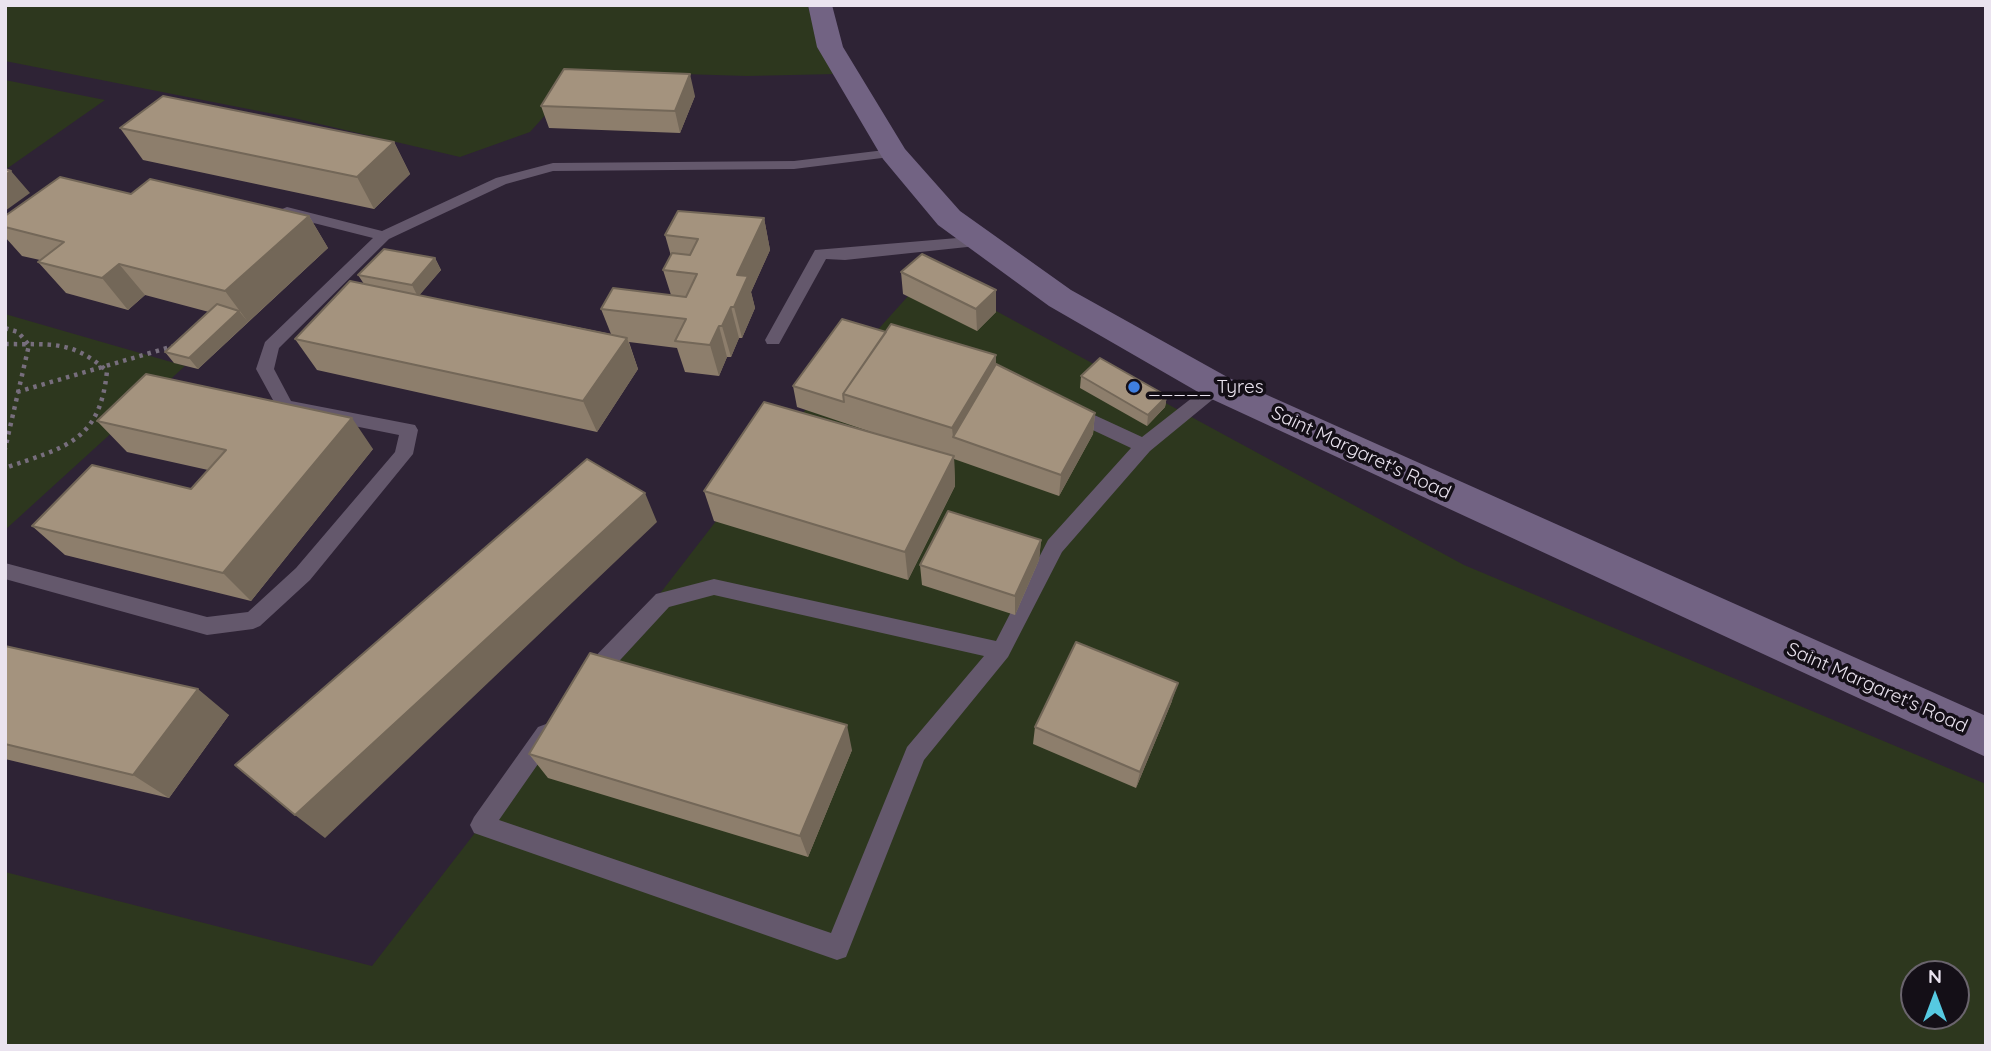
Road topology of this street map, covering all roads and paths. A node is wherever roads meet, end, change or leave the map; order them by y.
1 (820, 5) edge
2 (893, 153) junction
3 (267, 208) edge
4 (384, 236) junction
5 (981, 241) junction
6 (5, 328) edge
7 (773, 340) dead end
8 (5, 344) edge
9 (29, 345) junction
10 (174, 346) edge
11 (102, 367) junction
12 (1217, 387) junction
13 (18, 393) junction
14 (1060, 407) edge
15 (6, 446) edge
16 (1144, 446) junction
17 (5, 468) edge
18 (5, 571) edge
19 (1001, 651) junction
20 (574, 694) edge
21 (559, 716) edge
22 (1986, 737) edge

1 - 2 main road, Saint Margaret's Road
2 - 4 lane
2 - 5 main road, Saint Margaret's Road
3 - 4 lane
4 - 18 lane
5 - 7 lane
5 - 12 main road, Saint Margaret's Road
6 - 9 path
8 - 9 path
9 - 11 path
9 - 13 path
10 - 11 path
11 - 13 path
11 - 17 path
12 - 16 lane
12 - 22 main road, Saint Margaret's Road
13 - 15 path
14 - 16 lane
16 - 19 lane
19 - 20 lane
19 - 21 lane

